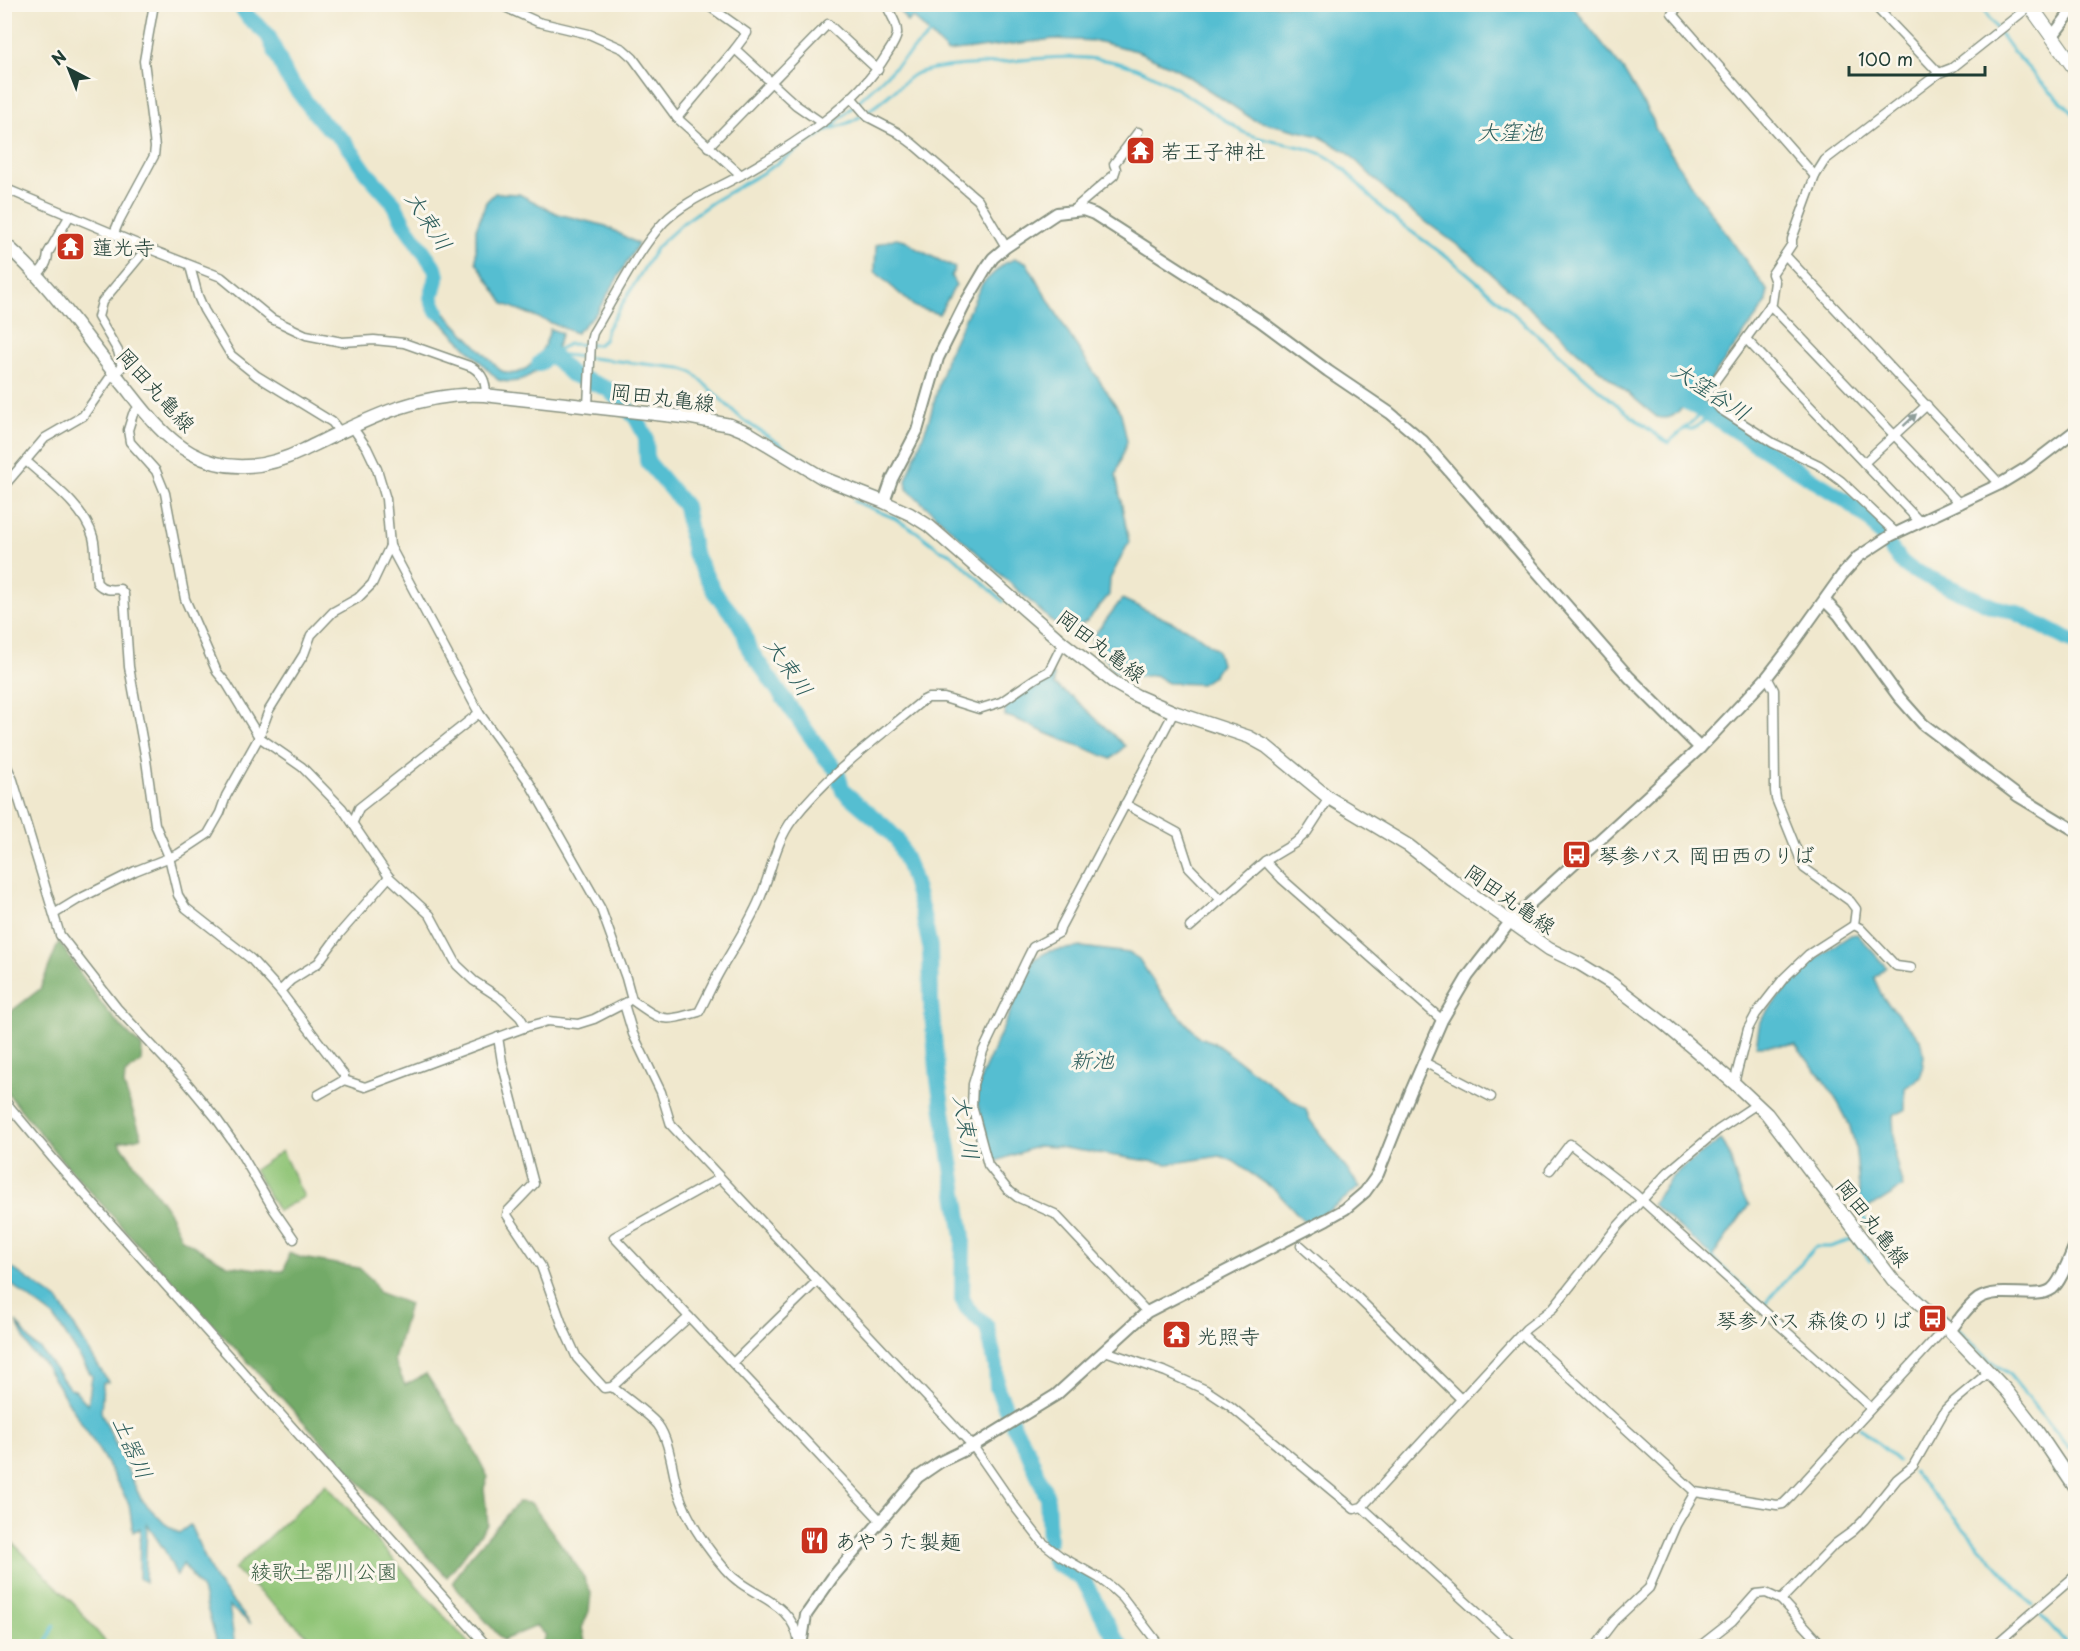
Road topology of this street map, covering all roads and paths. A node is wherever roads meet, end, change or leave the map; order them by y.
1 (154, 4) edge
2 (498, 4) edge
3 (706, 4) edge
4 (1681, 4) edge
5 (1873, 4) edge
6 (886, 5) edge
7 (2030, 5) edge
8 (2076, 5) edge
9 (2052, 37) junction
10 (735, 49) junction
11 (2076, 69) edge
12 (878, 70) junction
13 (1939, 74) junction
14 (771, 82) junction
15 (852, 99) junction
16 (677, 118) junction
17 (822, 123) junction
18 (1138, 132) dead end
19 (708, 147) junction
20 (741, 176) junction
21 (1815, 176) junction
22 (4, 188) edge
23 (1073, 210) junction
24 (70, 215) junction
25 (114, 233) junction
26 (4, 243) edge
27 (147, 248) junction
28 (1006, 248) junction
29 (1785, 255) junction
30 (190, 266) junction
31 (36, 276) junction
32 (1770, 305) junction
33 (1747, 340) junction
34 (115, 374) junction
35 (486, 396) junction
36 (1927, 405) junction
37 (140, 406) junction
38 (588, 406) junction
39 (353, 428) junction
40 (2076, 430) edge
41 (340, 432) junction
42 (1894, 435) junction
43 (26, 461) junction
44 (1864, 463) junction
45 (2000, 484) junction
46 (4, 486) edge
47 (884, 502) junction
48 (1960, 504) junction
49 (1920, 522) junction
50 (1889, 537) junction
51 (390, 546) junction
52 (1825, 601) junction
53 (1063, 644) junction
54 (1767, 677) junction
55 (1174, 712) junction
56 (479, 713) junction
57 (259, 737) junction
58 (1700, 748) junction
59 (4, 760) edge
60 (1329, 798) junction
61 (1125, 804) junction
62 (353, 822) junction
63 (2076, 831) edge
64 (169, 857) junction
65 (1265, 861) junction
66 (389, 877) junction
67 (1221, 900) junction
68 (54, 914) junction
69 (1510, 922) junction
70 (1854, 925) junction
71 (1190, 927) dead end
72 (1911, 968) dead end
73 (280, 991) junction
74 (628, 1002) junction
75 (1442, 1020) junction
76 (526, 1028) junction
77 (498, 1037) junction
78 (1424, 1062) junction
79 (344, 1080) junction
80 (1734, 1083) junction
81 (318, 1095) dead end
82 (1491, 1097) dead end
83 (4, 1100) edge
84 (1757, 1104) junction
85 (1550, 1170) dead end
86 (720, 1178) junction
87 (1642, 1201) junction
88 (294, 1239) dead end
89 (2076, 1243) edge
90 (1302, 1246) dead end
91 (818, 1281) junction
92 (1147, 1312) junction
93 (689, 1317) junction
94 (1951, 1327) junction
95 (1522, 1334) junction
96 (1105, 1351) junction
97 (732, 1363) junction
98 (1989, 1372) junction
99 (612, 1387) junction
100 (1461, 1399) junction
101 (1871, 1408) junction
102 (973, 1446) junction
103 (2076, 1489) edge
104 (1695, 1492) junction
105 (1362, 1507) junction
106 (880, 1520) junction
107 (2076, 1575) edge
108 (1781, 1600) junction
109 (1995, 1646) edge
110 (487, 1647) edge
111 (800, 1647) edge
112 (1160, 1647) edge
113 (1514, 1647) edge
114 (1595, 1647) edge
115 (1700, 1647) edge
116 (1823, 1647) edge

1 - 25 street
2 - 16 street
3 - 10 street
4 - 21 street
5 - 13 street
6 - 12 street
7 - 9 highway
7 - 13 street
8 - 9 street
9 - 11 highway
10 - 14 street
10 - 16 street
12 - 14 street
12 - 15 street
13 - 21 street
14 - 17 street
14 - 19 street
15 - 17 street
15 - 28 street
16 - 19 street
17 - 20 street
18 - 23 street
19 - 20 street
20 - 38 street
21 - 29 street
22 - 24 street
23 - 28 street
23 - 58 street
24 - 25 street
24 - 31 street
25 - 27 street
26 - 31 main road, 岡田丸亀線
27 - 30 street
27 - 34 street
28 - 47 street
29 - 32 street
29 - 36 street
30 - 35 street
30 - 41 street
31 - 34 main road, 岡田丸亀線
32 - 33 street
32 - 42 street
33 - 44 street
33 - 50 street
34 - 37 main road, 岡田丸亀線
34 - 43 street
35 - 38 main road, 岡田丸亀線
35 - 39 main road, 岡田丸亀線
42 -> 36 street
36 - 45 street
37 - 41 main road, 岡田丸亀線
37 - 57 street
38 - 47 main road, 岡田丸亀線
39 - 41 main road, 岡田丸亀線
39 - 51 street
40 - 45 street
42 - 44 street
42 - 48 street
43 - 46 street
43 - 64 street
44 - 49 street
45 - 48 street
47 - 53 main road, 岡田丸亀線
48 - 49 street
49 - 50 street
50 - 52 street
51 - 56 street
51 - 57 street
52 - 54 street
52 - 63 street
53 - 55 main road, 岡田丸亀線
53 - 74 street
54 - 58 street
54 - 70 street
55 - 60 main road, 岡田丸亀線
55 - 61 street
56 - 62 street
56 - 74 street
57 - 62 street
57 - 64 street
58 - 69 street
59 - 68 street
60 - 65 street
60 - 69 main road, 岡田丸亀線
61 - 67 street
61 - 92 street
62 - 66 street
64 - 68 street
64 - 73 street
65 - 67 street
65 - 75 street
66 - 73 street
66 - 76 street
67 - 71 street
68 - 88 street
69 - 75 street
69 - 80 main road, 岡田丸亀線
70 - 72 street
70 - 80 street
73 - 79 street
74 - 76 street
74 - 86 street
75 - 78 street
76 - 77 street
77 - 79 street
77 - 99 street
78 - 82 street
78 - 92 street
79 - 81 street
80 - 84 main road, 岡田丸亀線
83 - 110 street
84 - 87 street
84 - 94 main road, 岡田丸亀線
85 - 87 street
86 - 91 street
86 - 93 street
87 - 95 street
87 - 101 street
89 - 94 street
90 - 100 street
91 - 97 street
91 - 102 street
92 - 96 street
93 - 97 street
93 - 99 street
94 - 98 main road, 岡田丸亀線
94 - 101 street
95 - 100 street
95 - 104 street
96 - 102 street
96 - 105 street
97 - 106 street
98 - 103 main road, 岡田丸亀線
98 - 108 street
99 - 111 street
100 - 105 street
101 - 104 street
102 - 106 street
102 - 112 street
104 - 114 street
105 - 113 street
106 - 111 street
107 - 109 street
108 - 115 street
108 - 116 street

